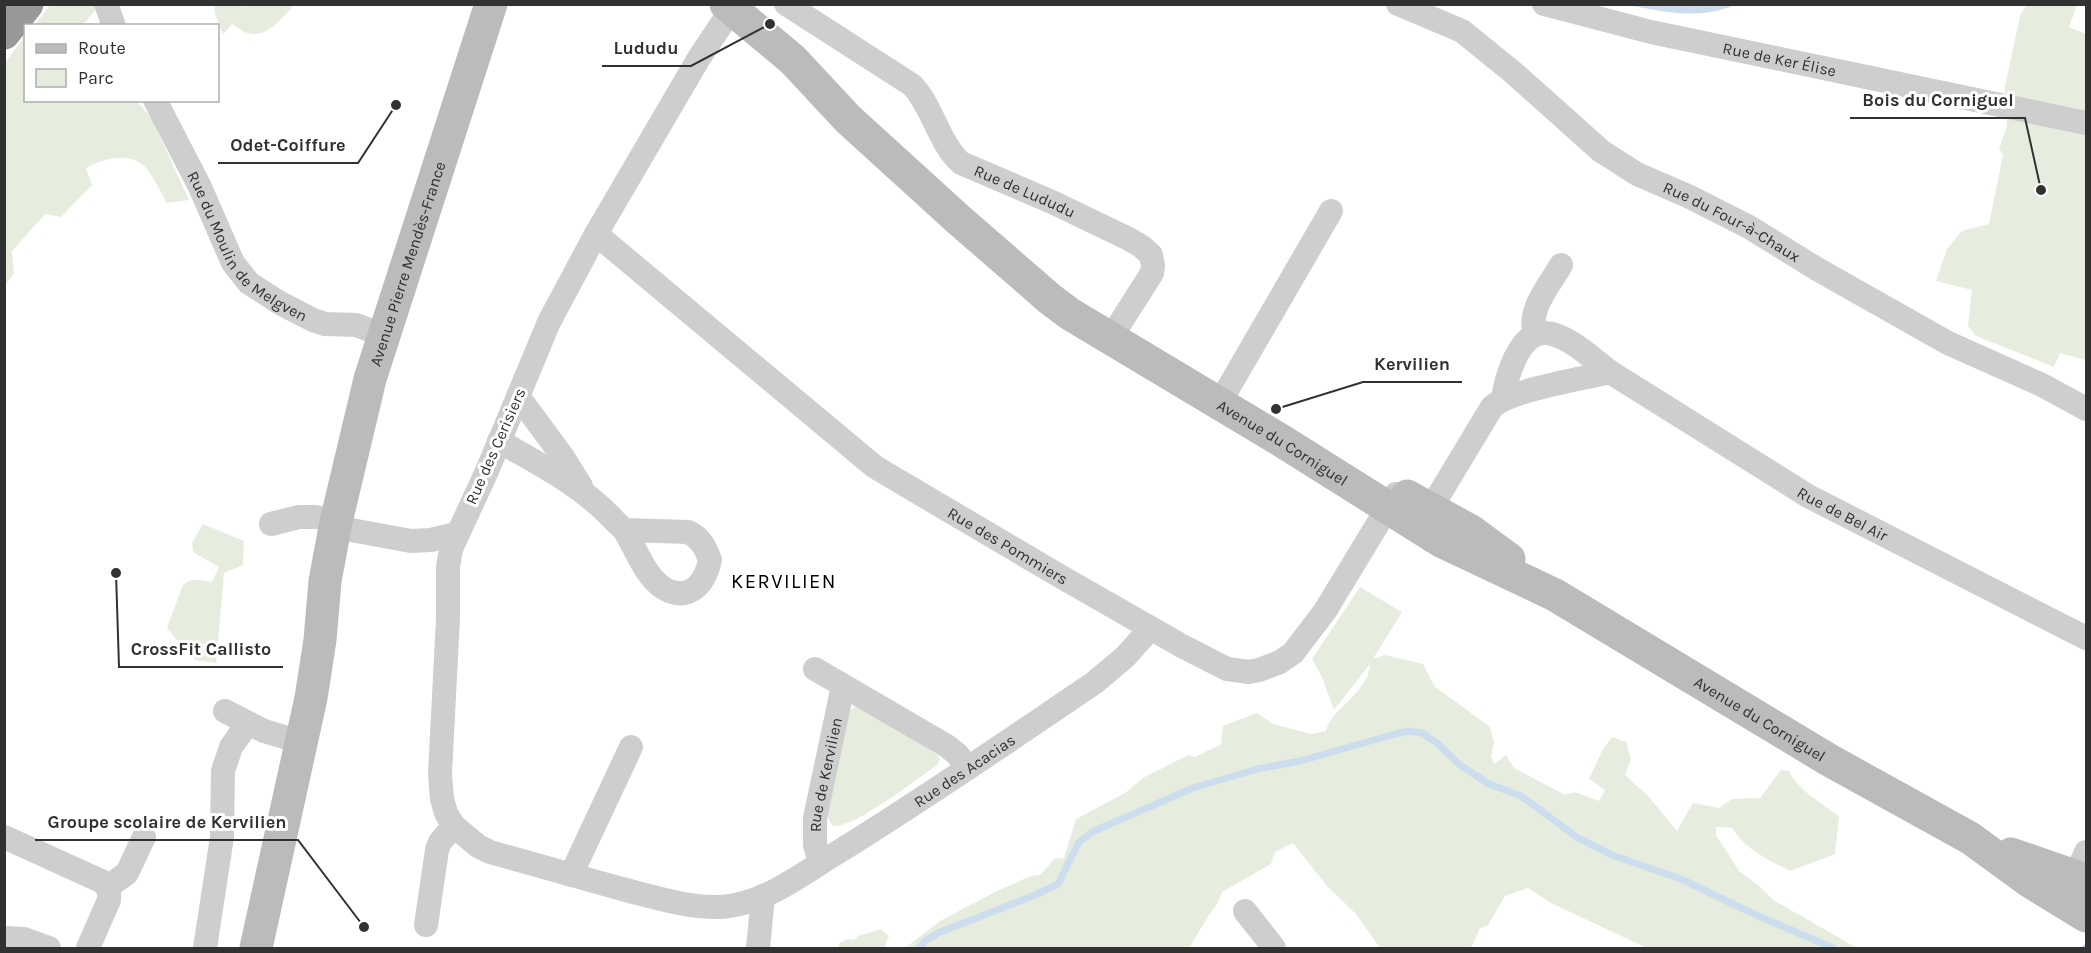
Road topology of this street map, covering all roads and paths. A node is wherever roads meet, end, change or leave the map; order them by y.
1 (13, 4) edge
2 (27, 4) edge
3 (106, 4) edge
4 (786, 4) edge
5 (1398, 4) edge
6 (1544, 4) edge
7 (490, 6) edge
8 (724, 9) edge
9 (4, 17) edge
10 (113, 24) edge
11 (4, 33) edge
12 (156, 102) edge
13 (2086, 123) edge
14 (1331, 211) dead end
15 (596, 234) junction
16 (1561, 265) dead end
17 (1114, 333) junction
18 (383, 335) junction
19 (1536, 335) junction
20 (1610, 372) junction
21 (518, 396) junction
22 (1222, 397) junction
23 (1503, 399) junction
24 (2086, 409) edge
25 (499, 441) junction
26 (585, 493) junction
27 (1393, 499) junction
28 (1425, 518) junction
29 (336, 522) junction
30 (271, 524) dead end
31 (624, 530) dead end
32 (456, 534) junction
33 (411, 541) junction
34 (448, 567) junction
35 (1150, 628) junction
36 (2086, 638) edge
37 (815, 669) dead end
38 (843, 686) junction
39 (225, 711) dead end
40 (248, 723) junction
41 (293, 740) junction
42 (631, 747) dead end
43 (968, 768) junction
44 (454, 826) junction
45 (4, 837) edge
46 (144, 837) dead end
47 (820, 863) junction
48 (571, 875) junction
49 (2080, 885) edge
50 (108, 887) junction
51 (763, 896) junction
52 (1245, 911) dead end
53 (426, 925) dead end
54 (4, 938) edge
55 (49, 948) edge
56 (88, 948) edge
57 (205, 948) edge
58 (240, 948) edge
59 (256, 948) edge
60 (758, 948) edge
61 (1274, 948) edge

1 - 9 highway
2 - 11 highway
3 - 10 street
4 - 17 street, Rue de Lududu
5 - 24 street, Rue du Four-à-Chaux
6 - 13 street, Rue de Ker Élise
7 - 18 street, Avenue Pierre Mendès-France
8 - 15 street, Rue des Cerisiers
8 - 17 street, Avenue du Corniguel
12 - 18 street, Rue du Moulin de Melgven
14 - 22 street
15 - 21 street, Rue des Cerisiers
15 - 35 street, Rue des Pommiers
16 - 19 street
17 - 22 street, Avenue du Corniguel
18 - 29 street, Avenue Pierre Mendès-France
19 - 20 street, Rue de Bel Air
19 - 23 street
20 - 23 street
20 - 36 street, Rue de Bel Air
21 - 25 street, Rue des Cerisiers
21 - 26 street
22 - 27 street, Avenue du Corniguel
23 - 28 street
25 - 26 street
25 - 32 street, Rue des Cerisiers
26 - 31 street
27 - 28 street, Avenue du Corniguel
27 - 35 street, Rue des Pommiers
28 - 49 street, Avenue du Corniguel
29 - 30 street
29 - 33 street
29 - 41 street, Avenue Pierre Mendès-France
32 - 33 street
32 - 34 street, Rue des Cerisiers
33 - 34 street
34 - 44 street, Rue des Cerisiers
35 - 43 street, Rue des Acacias
37 - 38 street
38 - 43 street
38 - 47 street, Rue de Kervilien
39 - 40 street
40 - 41 street
40 - 57 street
41 - 58 street, Avenue Pierre Mendès-France
41 - 59 street, Avenue Pierre Mendès-France
42 - 48 street
43 - 47 street, Rue des Acacias
44 - 48 street, Rue des Acacias
44 - 53 street
45 - 50 street
46 - 50 street
47 - 51 street, Rue des Acacias
48 - 51 street, Rue des Acacias
50 - 56 street
51 - 60 street
52 - 61 street
54 - 55 street

